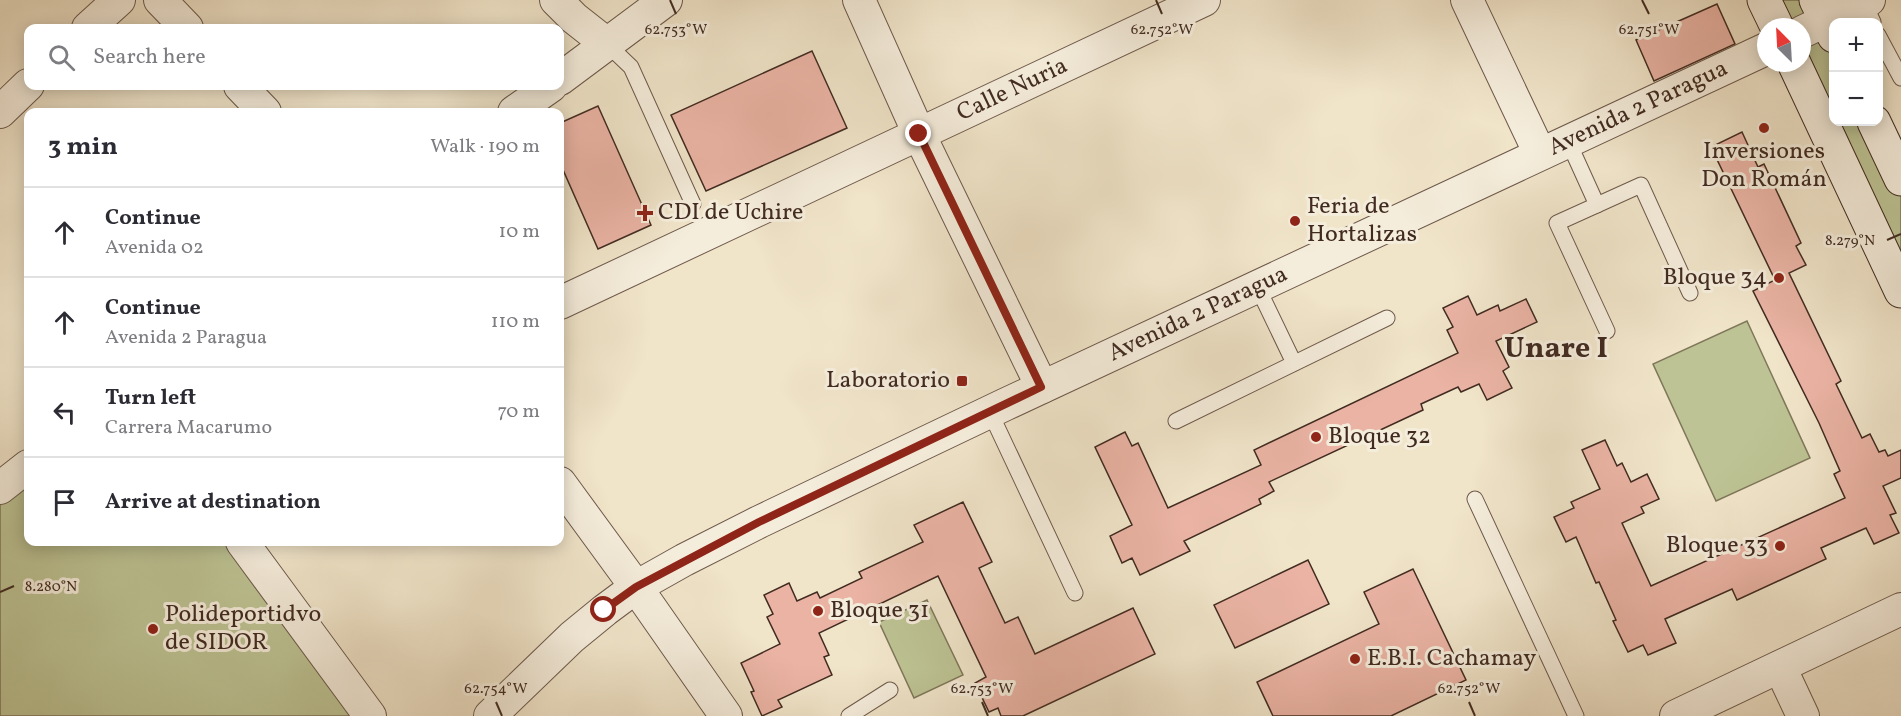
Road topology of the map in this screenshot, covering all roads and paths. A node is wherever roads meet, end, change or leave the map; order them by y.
1 (119, 0) edge
2 (160, 0) edge
3 (556, 0) edge
4 (666, 0) edge
5 (859, 0) edge
6 (1204, 0) edge
7 (1467, 0) edge
8 (1764, 0) edge
9 (1869, 8) edge
10 (1773, 18) edge
11 (1820, 22) edge
12 (92, 24) edge
13 (183, 24) edge
14 (1883, 42) edge
15 (608, 44) junction
16 (1757, 53) edge
17 (1897, 61) edge
18 (1798, 72) edge
19 (564, 76) edge
20 (1901, 78) edge
21 (24, 89) edge
22 (244, 90) edge
23 (544, 90) edge
24 (261, 108) edge
25 (520, 108) edge
26 (0, 112) edge
27 (1876, 126) edge
28 (919, 134) junction
29 (1568, 141) junction
30 (1540, 154) junction
31 (1901, 179) edge
32 (693, 204) dead end
33 (1597, 205) junction
34 (1257, 286) junction
35 (1901, 291) edge
36 (1690, 293) dead end
37 (564, 301) edge
38 (1386, 318) dead end
39 (1607, 331) dead end
40 (1294, 363) junction
41 (1041, 387) junction
42 (990, 412) junction
43 (1176, 421) dead end
44 (24, 469) edge
45 (0, 488) edge
46 (564, 488) edge
47 (1475, 499) dead end
48 (245, 546) edge
49 (636, 587) junction
50 (1075, 593) dead end
51 (1901, 609) edge
52 (1780, 667) junction
53 (890, 690) dead end
54 (370, 716) edge
55 (490, 716) edge
56 (726, 716) edge
57 (849, 716) edge
58 (1576, 716) edge
59 (1676, 716) edge
60 (1803, 716) edge

1 - 12 street
2 - 13 street
3 - 15 street
4 - 15 street
5 - 28 street
6 - 28 street, Calle Nuria
7 - 30 street
8 - 10 street
9 - 11 street
14 - 17 lane
15 - 19 street
15 - 32 lane
16 - 29 street, Avenida 2 Paragua
17 - 20 lane
18 - 35 street
21 - 26 street
22 - 24 street
23 - 25 street
27 - 31 street
28 - 37 street, Calle Nuria
28 - 41 street
29 - 30 street, Avenida 2 Paragua
29 - 33 lane
30 - 34 street, Avenida 2 Paragua
33 - 36 lane
33 - 39 lane
34 - 40 lane
34 - 41 street, Avenida 2 Paragua
38 - 40 lane
40 - 43 lane
41 - 42 street, Avenida 2 Paragua
42 - 49 street, Avenida 2 Paragua
42 - 50 lane
44 - 45 street
46 - 49 street
47 - 58 lane
48 - 54 street
49 - 55 street, Avenida 2 Paragua
49 - 56 street
51 - 52 street
52 - 59 street
52 - 60 street
53 - 57 lane

